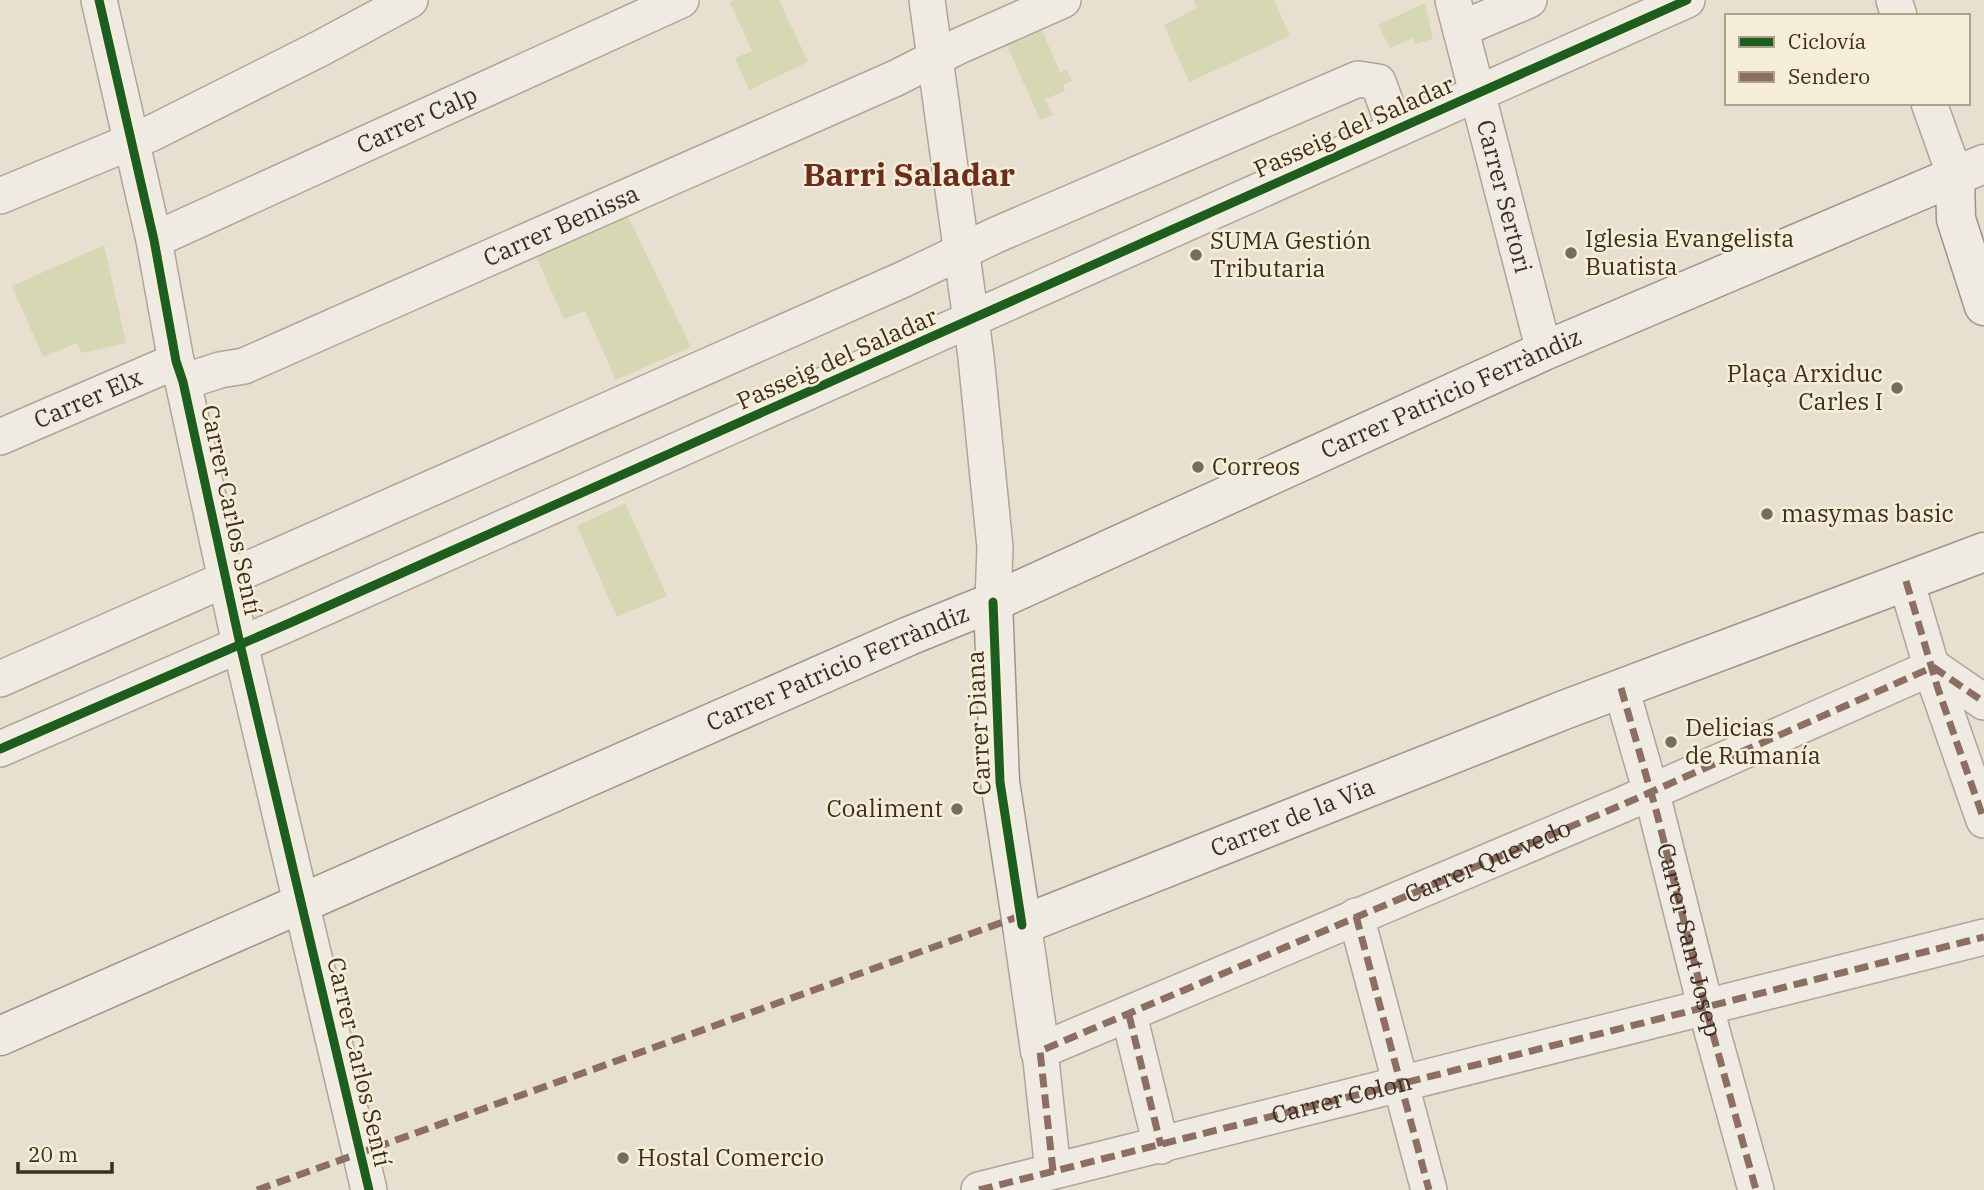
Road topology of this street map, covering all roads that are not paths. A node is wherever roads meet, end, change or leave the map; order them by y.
1 (99, 0) edge
2 (410, 0) edge
3 (681, 0) edge
4 (927, 0) edge
5 (1063, 0) edge
6 (1529, 0) edge
7 (1687, 0) edge
8 (1457, 15) edge
9 (934, 59) junction
10 (1478, 94) junction
11 (1930, 105) edge
12 (1395, 129) junction
13 (132, 140) junction
14 (1970, 170) edge
15 (0, 196) edge
16 (154, 240) junction
17 (960, 251) junction
18 (1984, 306) edge
19 (970, 322) junction
20 (1544, 351) junction
21 (179, 372) junction
22 (0, 437) edge
23 (1984, 526) edge
24 (1975, 555) edge
25 (226, 579) junction
26 (1906, 581) junction
27 (993, 601) junction
28 (240, 644) junction
29 (1933, 667) junction
30 (0, 679) edge
31 (1621, 688) junction
32 (1984, 702) edge
33 (0, 748) edge
34 (1650, 793) junction
35 (1984, 820) edge
36 (302, 902) junction
37 (1356, 916) junction
38 (1022, 925) junction
39 (1984, 937) edge
40 (1706, 1009) junction
41 (1129, 1015) junction
42 (0, 1036) edge
43 (1040, 1051) junction
44 (1402, 1085) junction
45 (1161, 1146) junction
46 (1053, 1171) junction
47 (369, 1190) edge
48 (979, 1190) edge
49 (1429, 1190) edge
50 (1756, 1190) edge

1 - 13 street, Carrer Carlos Sentí
2 - 13 street
3 - 16 street, Carrer Calp
4 - 9 street, Carrer Diana
5 - 9 street, Carrer Benissa
6 - 8 street
7 - 10 street, Passeig del Saladar
8 - 10 street, Carrer Sertori
9 - 17 street, Carrer Diana
9 - 21 street, Carrer Benissa
10 - 12 street, Passeig del Saladar
10 - 20 street, Carrer Sertori
11 - 14 street
12 - 17 street, Passeig del Saladar
12 - 19 street, Passeig del Saladar
13 - 15 street
13 - 16 street, Carrer Carlos Sentí
14 - 18 main road
14 - 20 main road, Carrer Patricio Ferràndiz
16 - 21 street, Carrer Carlos Sentí
17 - 19 street, Carrer Diana
17 - 25 street, Passeig del Saladar
19 - 27 street, Carrer Diana
19 - 28 street, Passeig del Saladar
20 - 27 main road, Carrer Patricio Ferràndiz
21 - 22 street, Carrer Elx
21 - 25 street, Carrer Carlos Sentí
23 - 24 main road
24 - 26 main road
25 - 28 street, Carrer Carlos Sentí
25 - 30 street, Passeig del Saladar
26 - 29 street
26 - 31 main road
27 - 36 main road, Carrer Patricio Ferràndiz
27 - 38 main road, Carrer Diana
28 - 33 street, Passeig del Saladar
28 - 36 street, Carrer Carlos Sentí
29 - 32 street
29 - 34 street, Carrer Quevedo
29 - 35 street
31 - 34 street, Carrer Sant Josep
31 - 38 main road, Carrer de la Via
34 - 37 street, Carrer Quevedo
34 - 40 street, Carrer Sant Josep
36 - 42 main road, Carrer Patricio Ferràndiz
36 - 47 street, Carrer Carlos Sentí
37 - 41 street, Carrer Quevedo
37 - 44 street
38 - 43 main road, Carrer Diana
39 - 40 street, Carrer Colon
40 - 44 street, Carrer Colon
40 - 50 street, Carrer Sant Josep
41 - 43 street, Carrer Quevedo
41 - 45 street
43 - 46 street, Carrer Diana
44 - 45 street, Carrer Colon
44 - 49 street
45 - 46 street, Carrer Colon
46 - 48 street, Carrer Colon

